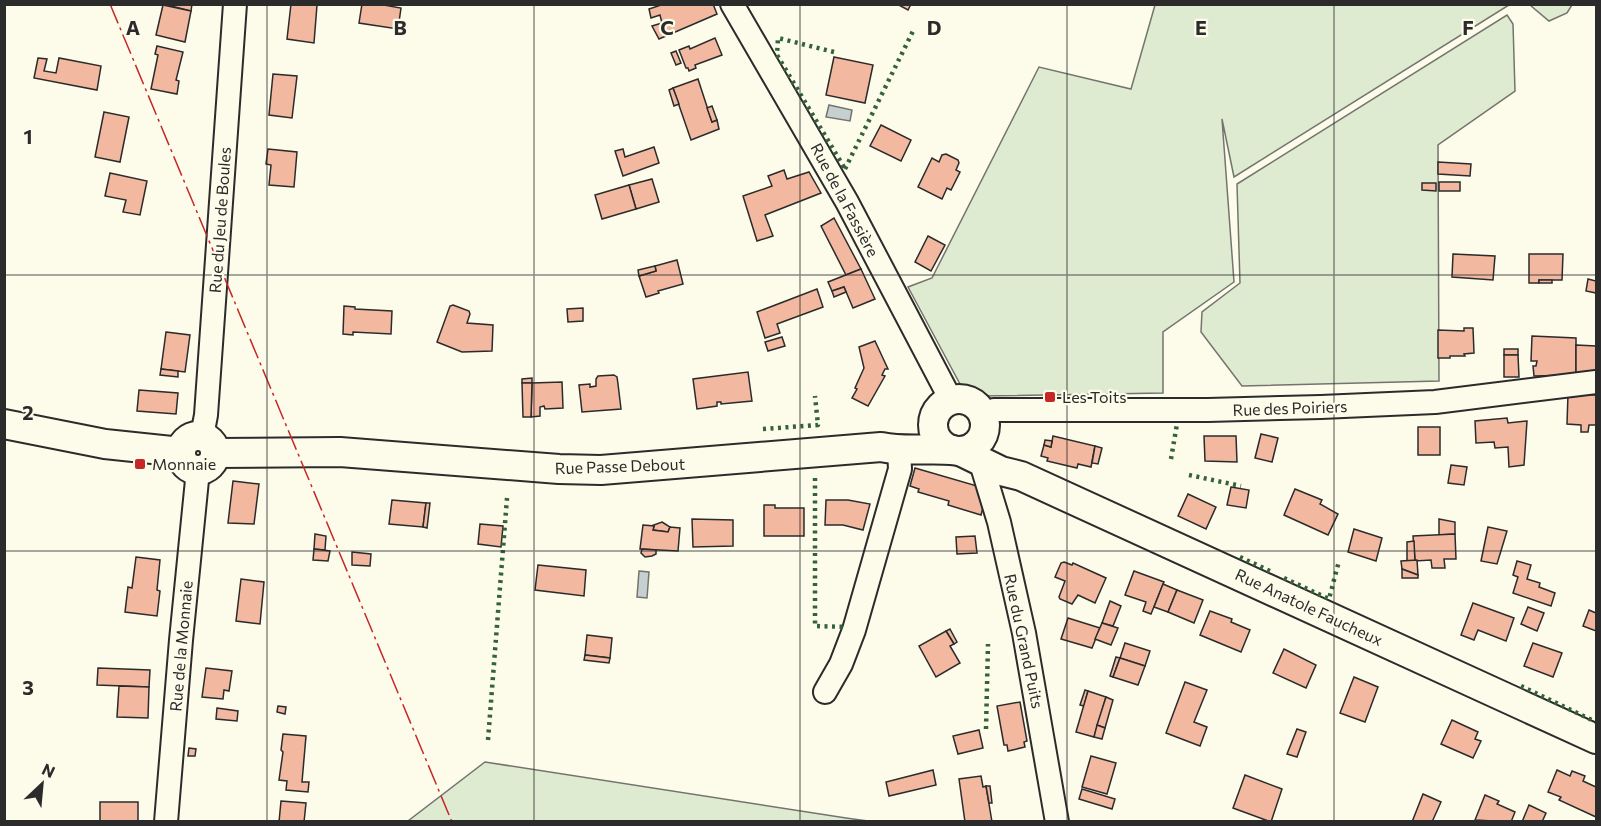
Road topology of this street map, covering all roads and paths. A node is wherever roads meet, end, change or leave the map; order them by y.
1 (235, 4) edge
2 (732, 4) edge
3 (1596, 382) edge
4 (943, 408) junction
5 (4, 424) edge
6 (972, 444) junction
7 (890, 449) junction
8 (199, 453) junction
9 (825, 692) dead end
10 (1596, 739) edge
11 (166, 822) edge
12 (1057, 822) edge

1 - 8 street, Rue du Jeu de Boules
2 - 4 street, Rue de la Fassière
3 - 6 street, Rue des Poiriers
4 - 6 main road
4 - 6 main road
4 - 7 main road
5 - 8 main road, Rue Passe Debout
6 - 7 main road, Rue Passe Debout
6 - 10 main road, Rue Anatole Faucheux
6 - 12 street, Rue du Grand Puits
7 - 8 main road, Rue Passe Debout
7 - 9 street
8 - 11 street, Rue de la Monnaie

